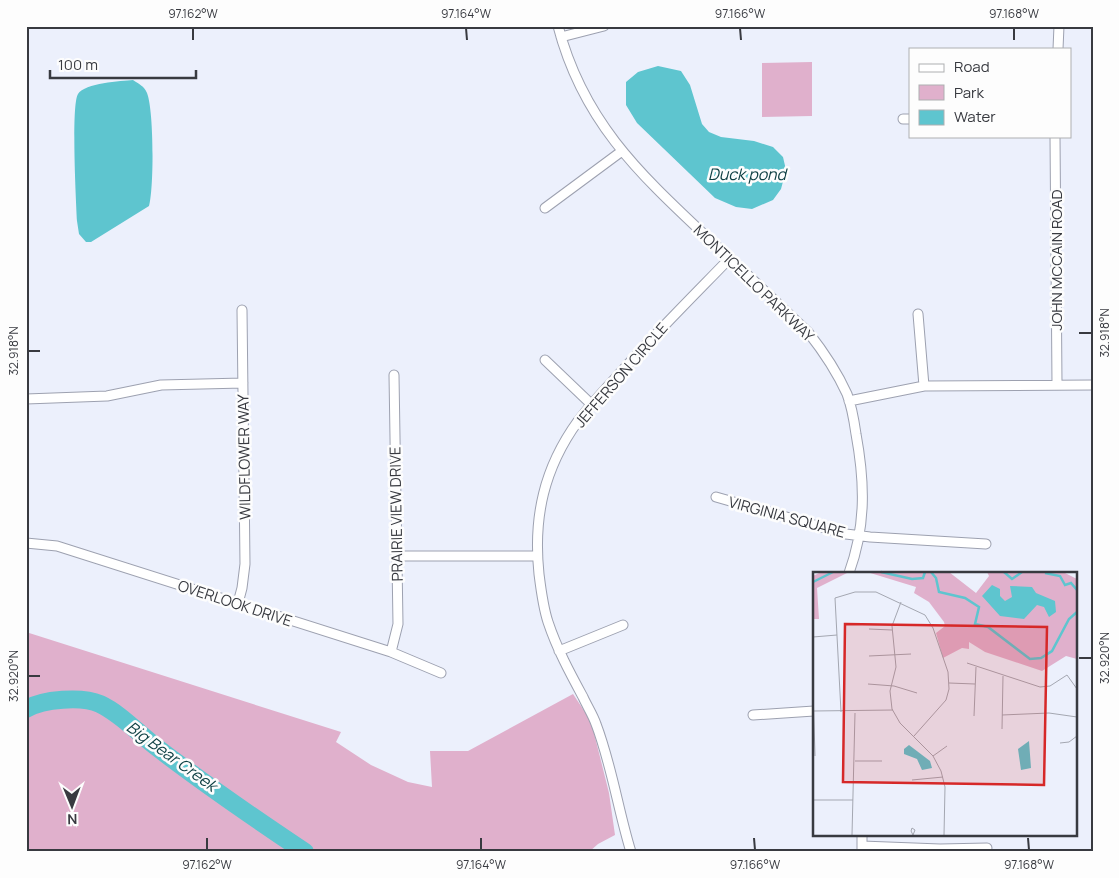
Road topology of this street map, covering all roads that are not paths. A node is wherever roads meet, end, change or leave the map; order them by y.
1 (558, 26) edge
2 (604, 26) edge
3 (1058, 26) edge
4 (561, 37) junction
5 (1058, 48) edge
6 (1055, 138) edge
7 (622, 151) junction
8 (545, 208) dead end
9 (730, 258) junction
10 (242, 310) dead end
11 (918, 314) dead end
12 (545, 360) dead end
13 (394, 375) dead end
14 (243, 383) junction
15 (1057, 384) junction
16 (1093, 384) edge
17 (924, 386) junction
18 (26, 399) edge
19 (849, 401) junction
20 (591, 404) junction
21 (716, 497) dead end
22 (859, 536) junction
23 (26, 543) edge
24 (986, 544) dead end
25 (396, 556) junction
26 (537, 556) junction
27 (849, 572) edge
28 (238, 603) junction
29 (623, 625) dead end
30 (391, 652) junction
31 (559, 652) junction
32 (442, 673) dead end
33 (813, 711) edge
34 (753, 715) dead end
35 (862, 836) edge
36 (987, 848) dead end
37 (862, 849) edge
38 (631, 852) edge

1 - 4 street, MONTICELLO PARKWAY
2 - 4 street
3 - 5 street
4 - 7 street, MONTICELLO PARKWAY
6 - 15 street, JOHN MCCAIN ROAD
7 - 8 street
7 - 9 street, MONTICELLO PARKWAY
9 - 19 street, MONTICELLO PARKWAY
9 - 20 street, JEFFERSON CIRCLE
10 - 14 street, WILDFLOWER WAY
11 - 17 street
12 - 20 street
13 - 25 street, PRAIRIE VIEW DRIVE
14 - 18 street
14 - 28 street, WILDFLOWER WAY
15 - 16 street
15 - 17 street
17 - 19 street
19 - 22 street, MONTICELLO PARKWAY
20 - 26 street, JEFFERSON CIRCLE
21 - 22 street, VIRGINIA SQUARE
22 - 24 street, VIRGINIA SQUARE
22 - 27 street, MONTICELLO PARKWAY
23 - 28 street, OVERLOOK DRIVE
25 - 26 street
25 - 30 street, PRAIRIE VIEW DRIVE
26 - 31 street, JEFFERSON CIRCLE
28 - 30 street, OVERLOOK DRIVE
29 - 31 street
30 - 32 street, OVERLOOK DRIVE
31 - 38 street, JEFFERSON CIRCLE
33 - 34 street
35 - 37 street
36 - 37 street

